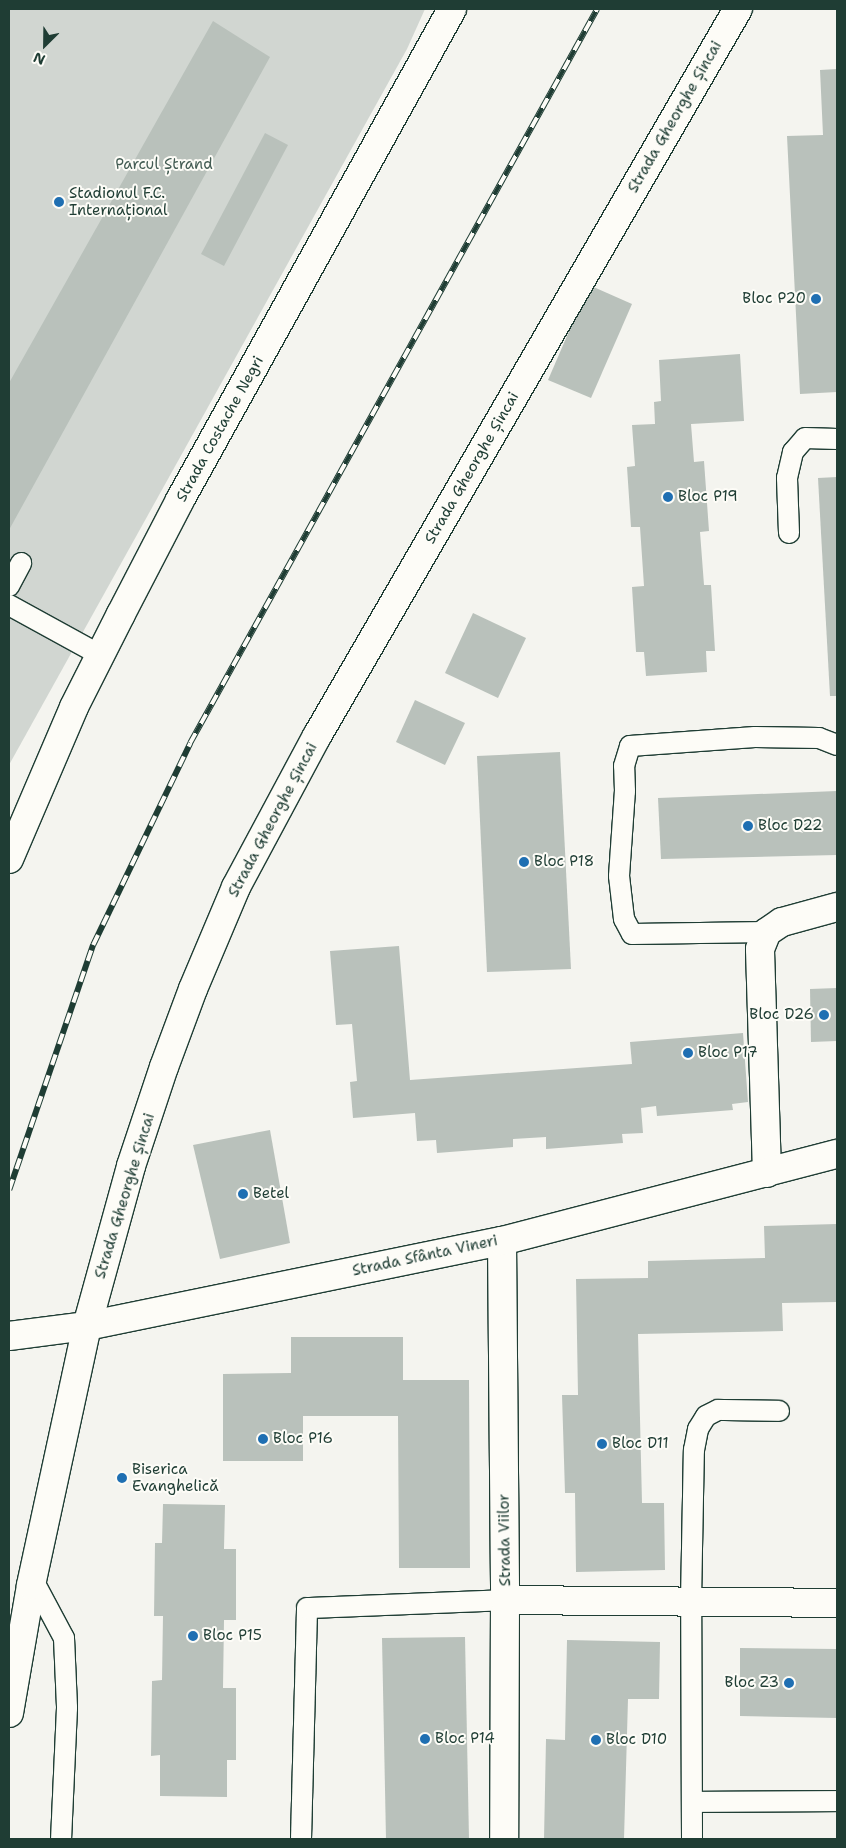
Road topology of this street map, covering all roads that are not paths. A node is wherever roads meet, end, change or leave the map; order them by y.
1 (452, 9) edge
2 (738, 9) edge
3 (837, 439) edge
4 (789, 533) dead end
5 (21, 563) dead end
6 (9, 586) edge
7 (9, 605) edge
8 (100, 655) junction
9 (837, 745) edge
10 (9, 859) edge
11 (837, 907) edge
12 (767, 932) junction
13 (837, 1154) edge
14 (767, 1173) junction
15 (502, 1241) junction
16 (87, 1326) junction
17 (9, 1336) edge
18 (779, 1411) dead end
19 (33, 1580) junction
20 (505, 1600) junction
21 (691, 1601) junction
22 (837, 1603) edge
23 (9, 1713) edge
24 (837, 1801) edge
25 (692, 1802) junction
26 (61, 1839) edge
27 (301, 1839) edge
28 (504, 1839) edge
29 (692, 1839) edge

1 - 8 main road, Strada Costache Negri
2 - 16 main road, Strada Gheorghe Șincai
3 - 4 lane
5 - 6 lane
7 - 8 lane
8 - 10 main road, Strada Costache Negri
9 - 12 lane
11 - 12 main road
12 - 14 main road
13 - 14 main road, Strada Sfânta Vineri
14 - 15 main road, Strada Sfânta Vineri
15 - 16 main road, Strada Sfânta Vineri
15 - 20 main road, Strada Viilor
16 - 17 main road, Strada Sfânta Vineri
16 - 19 main road, Strada Gheorghe Șincai
18 - 21 lane
19 - 23 main road, Strada Gheorghe Șincai
19 - 26 lane
20 - 21 main road
20 - 27 lane
20 - 28 main road, Strada Viilor
21 - 22 main road
21 - 25 lane
24 - 25 lane
25 - 29 lane

